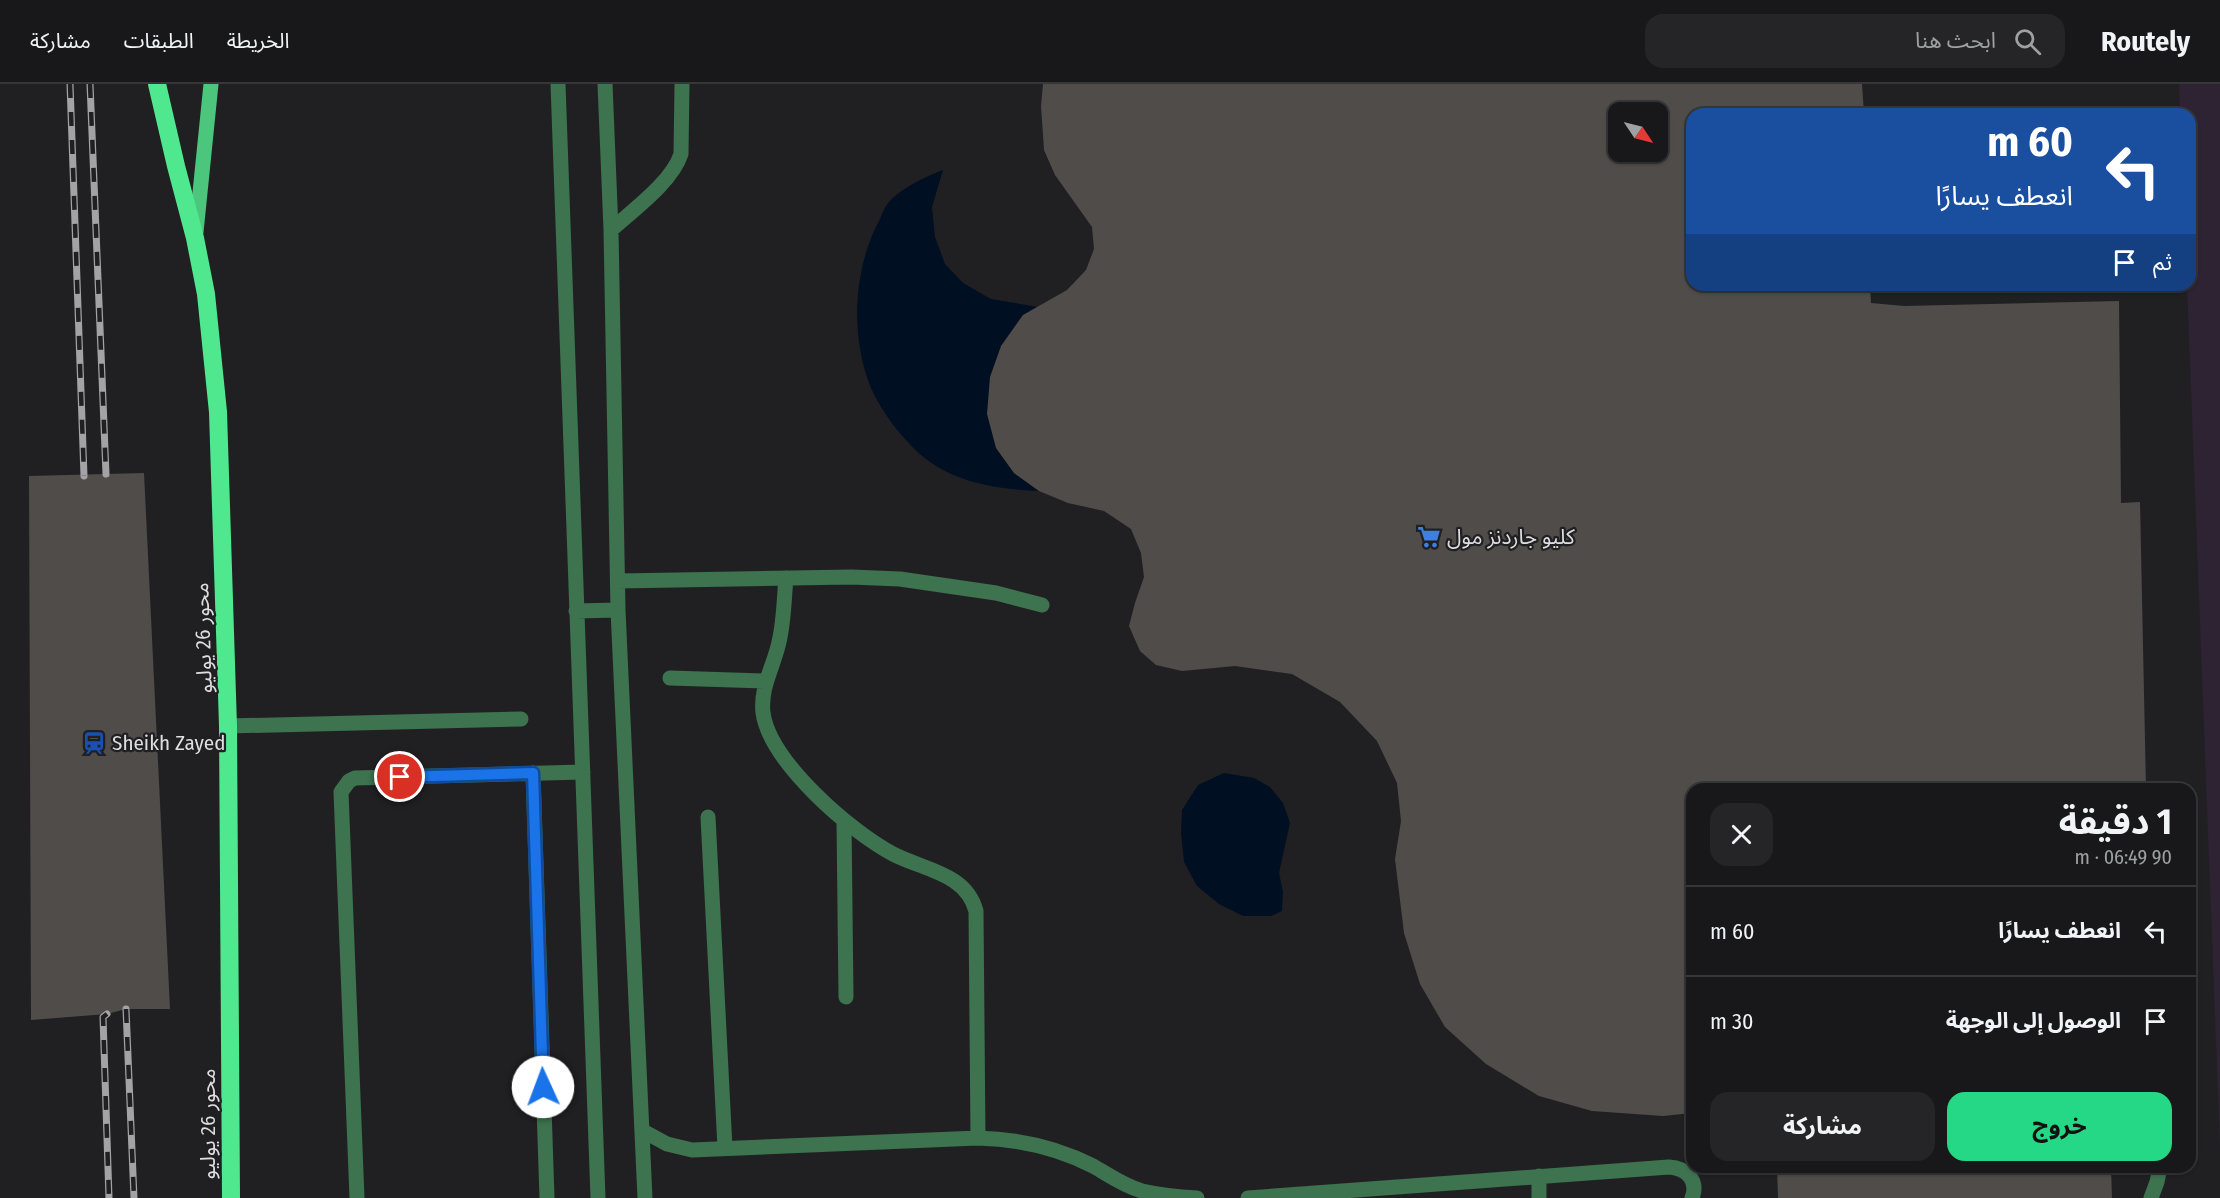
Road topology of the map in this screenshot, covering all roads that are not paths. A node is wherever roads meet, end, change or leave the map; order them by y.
1 (157, 84) edge
2 (211, 84) edge
3 (558, 84) edge
4 (605, 84) edge
5 (682, 84) edge
6 (611, 230) junction
7 (195, 238) junction
8 (786, 578) junction
9 (618, 581) junction
10 (1042, 605) dead end
11 (618, 610) junction
12 (576, 611) junction
13 (670, 678) dead end
14 (766, 681) junction
15 (521, 719) dead end
16 (228, 726) junction
17 (583, 772) junction
18 (533, 773) junction
19 (708, 817) dead end
20 (844, 821) junction
21 (846, 997) dead end
22 (643, 1131) junction
23 (978, 1138) junction
24 (725, 1148) junction
25 (1686, 1173) edge
26 (1686, 1173) edge
27 (2159, 1173) edge
28 (1539, 1176) junction
29 (231, 1198) edge
30 (357, 1198) edge
31 (547, 1198) edge
32 (598, 1198) edge
33 (645, 1198) edge
34 (1197, 1198) edge
35 (1248, 1198) edge
36 (1539, 1198) edge
37 (1692, 1198) edge
38 (2151, 1198) edge

1 - 7 highway, محور 26 يوليو
2 - 7 main road
3 - 12 street
4 - 6 street
5 - 6 street
6 - 9 street
7 - 16 highway, محور 26 يوليو
8 - 9 street
8 - 10 street
8 - 14 street
9 - 11 street
11 - 12 street
11 - 22 street
12 - 17 street
13 - 14 street
14 - 20 street
15 - 16 street
16 - 29 highway, محور 26 يوليو
17 - 18 street
17 - 32 street
18 - 30 street
18 - 31 street
19 - 24 street
20 - 21 street
20 - 23 street
22 - 24 street
22 - 33 street
23 - 24 street
23 - 34 street
25 - 37 street
26 - 28 street
27 - 38 street
28 - 35 street
28 - 36 street

